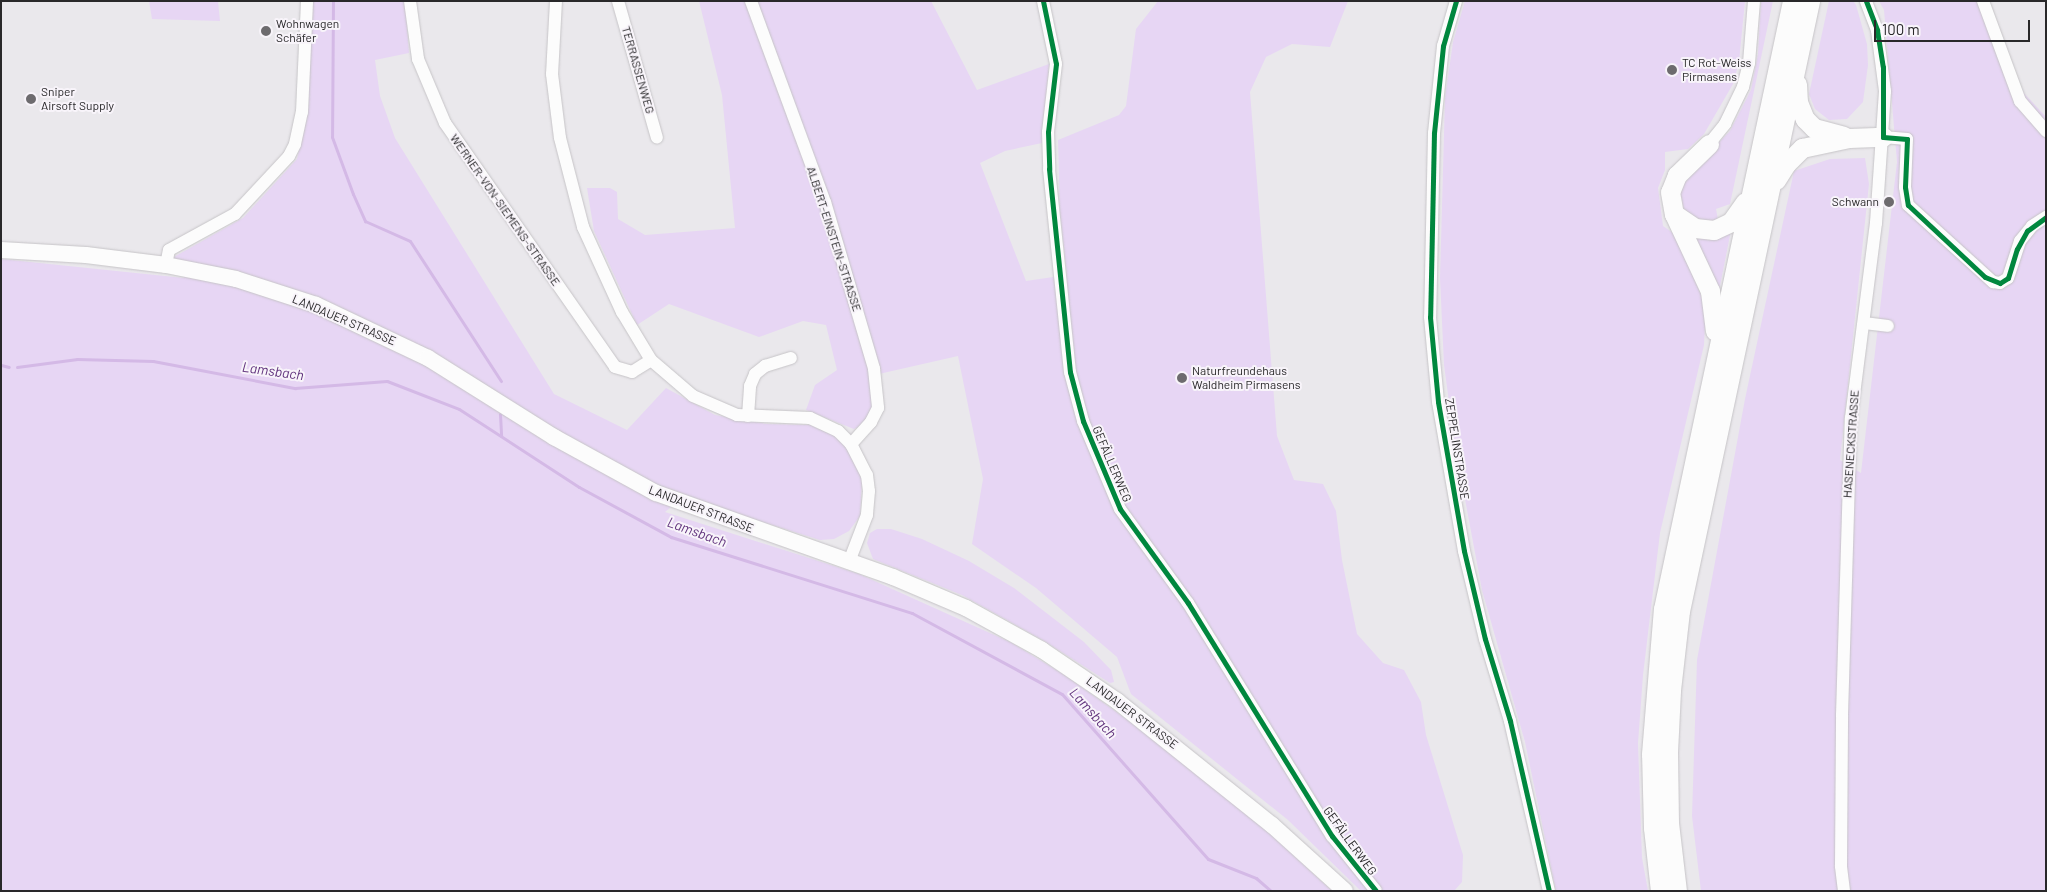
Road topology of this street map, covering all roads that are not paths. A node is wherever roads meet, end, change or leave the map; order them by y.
1 (307, 1) edge
2 (410, 1) edge
3 (556, 1) edge
4 (618, 1) edge
5 (751, 1) edge
6 (1043, 1) edge
7 (1456, 1) edge
8 (1754, 1) edge
9 (1792, 1) edge
10 (1810, 1) edge
11 (1866, 1) edge
12 (1983, 1) edge
13 (1797, 59) junction
14 (2046, 131) edge
15 (1883, 137) junction
16 (657, 138) dead end
17 (1849, 138) junction
18 (1709, 144) joint
19 (1754, 178) junction
20 (1767, 202) junction
21 (1674, 214) junction
22 (2046, 217) edge
23 (1, 250) edge
24 (166, 265) junction
25 (1864, 323) junction
26 (1888, 326) dead end
27 (791, 358) dead end
28 (651, 360) junction
29 (1713, 370) junction
30 (748, 416) junction
31 (851, 444) junction
32 (849, 562) junction
33 (1346, 891) edge
34 (1376, 891) edge
35 (1549, 891) edge
36 (1660, 891) edge
37 (1677, 891) edge
38 (1844, 891) edge

1 - 24 street
2 - 28 street, WERNER-VON-SIEMENS-STRASSE
3 - 28 street
4 - 16 street, TERRASSENWEG
5 - 31 street, ALBERT-EINSTEIN-STRASSE
6 - 34 street, GEFÄLLERWEG
7 - 35 street, ZEPPELINSTRASSE
8 - 18 street
9 - 19 highway
10 - 13 highway
11 - 15 street, HASENECKSTRASSE
12 - 14 street
13 - 17 highway
13 - 20 highway
15 - 17 highway
15 - 22 street
15 - 25 street, HASENECKSTRASSE
17 - 20 highway
18 - 21 highway
19 - 21 highway
19 - 29 highway
20 - 37 highway
21 - 29 highway
23 - 24 main road, LANDAUER STRASSE
24 - 32 main road, LANDAUER STRASSE
25 - 26 street
25 - 38 street, HASENECKSTRASSE
27 - 30 street
28 - 30 street
29 - 36 highway
30 - 31 street
31 - 32 street
32 - 33 main road, LANDAUER STRASSE

